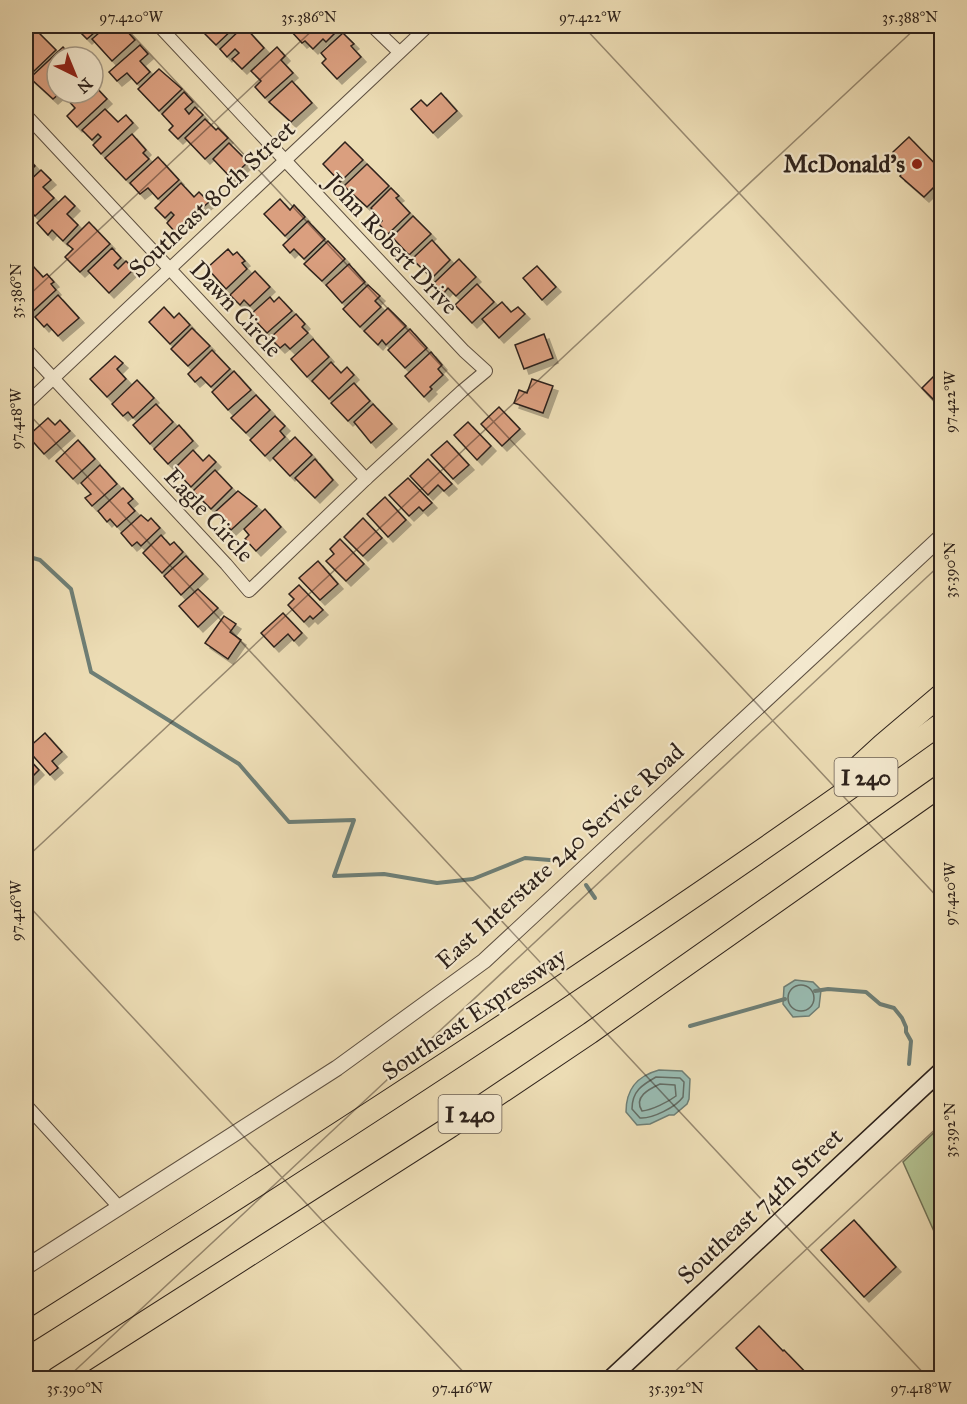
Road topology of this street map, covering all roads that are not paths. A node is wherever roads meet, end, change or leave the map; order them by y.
1 (159, 26) edge
2 (372, 26) edge
3 (428, 26) edge
4 (399, 52) junction
5 (26, 115) edge
6 (284, 159) junction
7 (169, 267) junction
8 (26, 350) edge
9 (53, 379) junction
10 (26, 404) edge
11 (366, 479) junction
12 (942, 536) edge
13 (942, 694) edge
14 (942, 723) edge
15 (942, 785) edge
16 (942, 802) edge
17 (789, 830) junction
18 (873, 835) junction
19 (942, 1070) edge
20 (26, 1105) edge
21 (119, 1207) junction
22 (26, 1267) edge
23 (26, 1333) edge
24 (57, 1378) edge
25 (611, 1378) edge

1 - 6 street, John Robert Drive
2 - 4 street
3 - 4 street, Southeast 80th Street
4 - 6 street, Southeast 80th Street
5 - 7 street, Dawn Circle
6 - 7 street, Southeast 80th Street
6 - 11 street, John Robert Drive
7 - 9 street, Southeast 80th Street
7 - 11 street, Dawn Circle
8 - 9 street, Eagle Circle
9 - 10 street, Southeast 80th Street
9 - 11 street, Eagle Circle
12 - 21 street, East Interstate 240 Service Road
13 - 17 highway
14 - 17 highway, Southeast Expressway / I 240
15 - 18 highway, I 240
16 - 18 highway
17 - 23 highway, Southeast Expressway / I 240
18 - 24 highway, I 240
19 - 25 main road, Southeast 74th Street
20 - 21 street
21 - 22 street, East Interstate 240 Service Road

